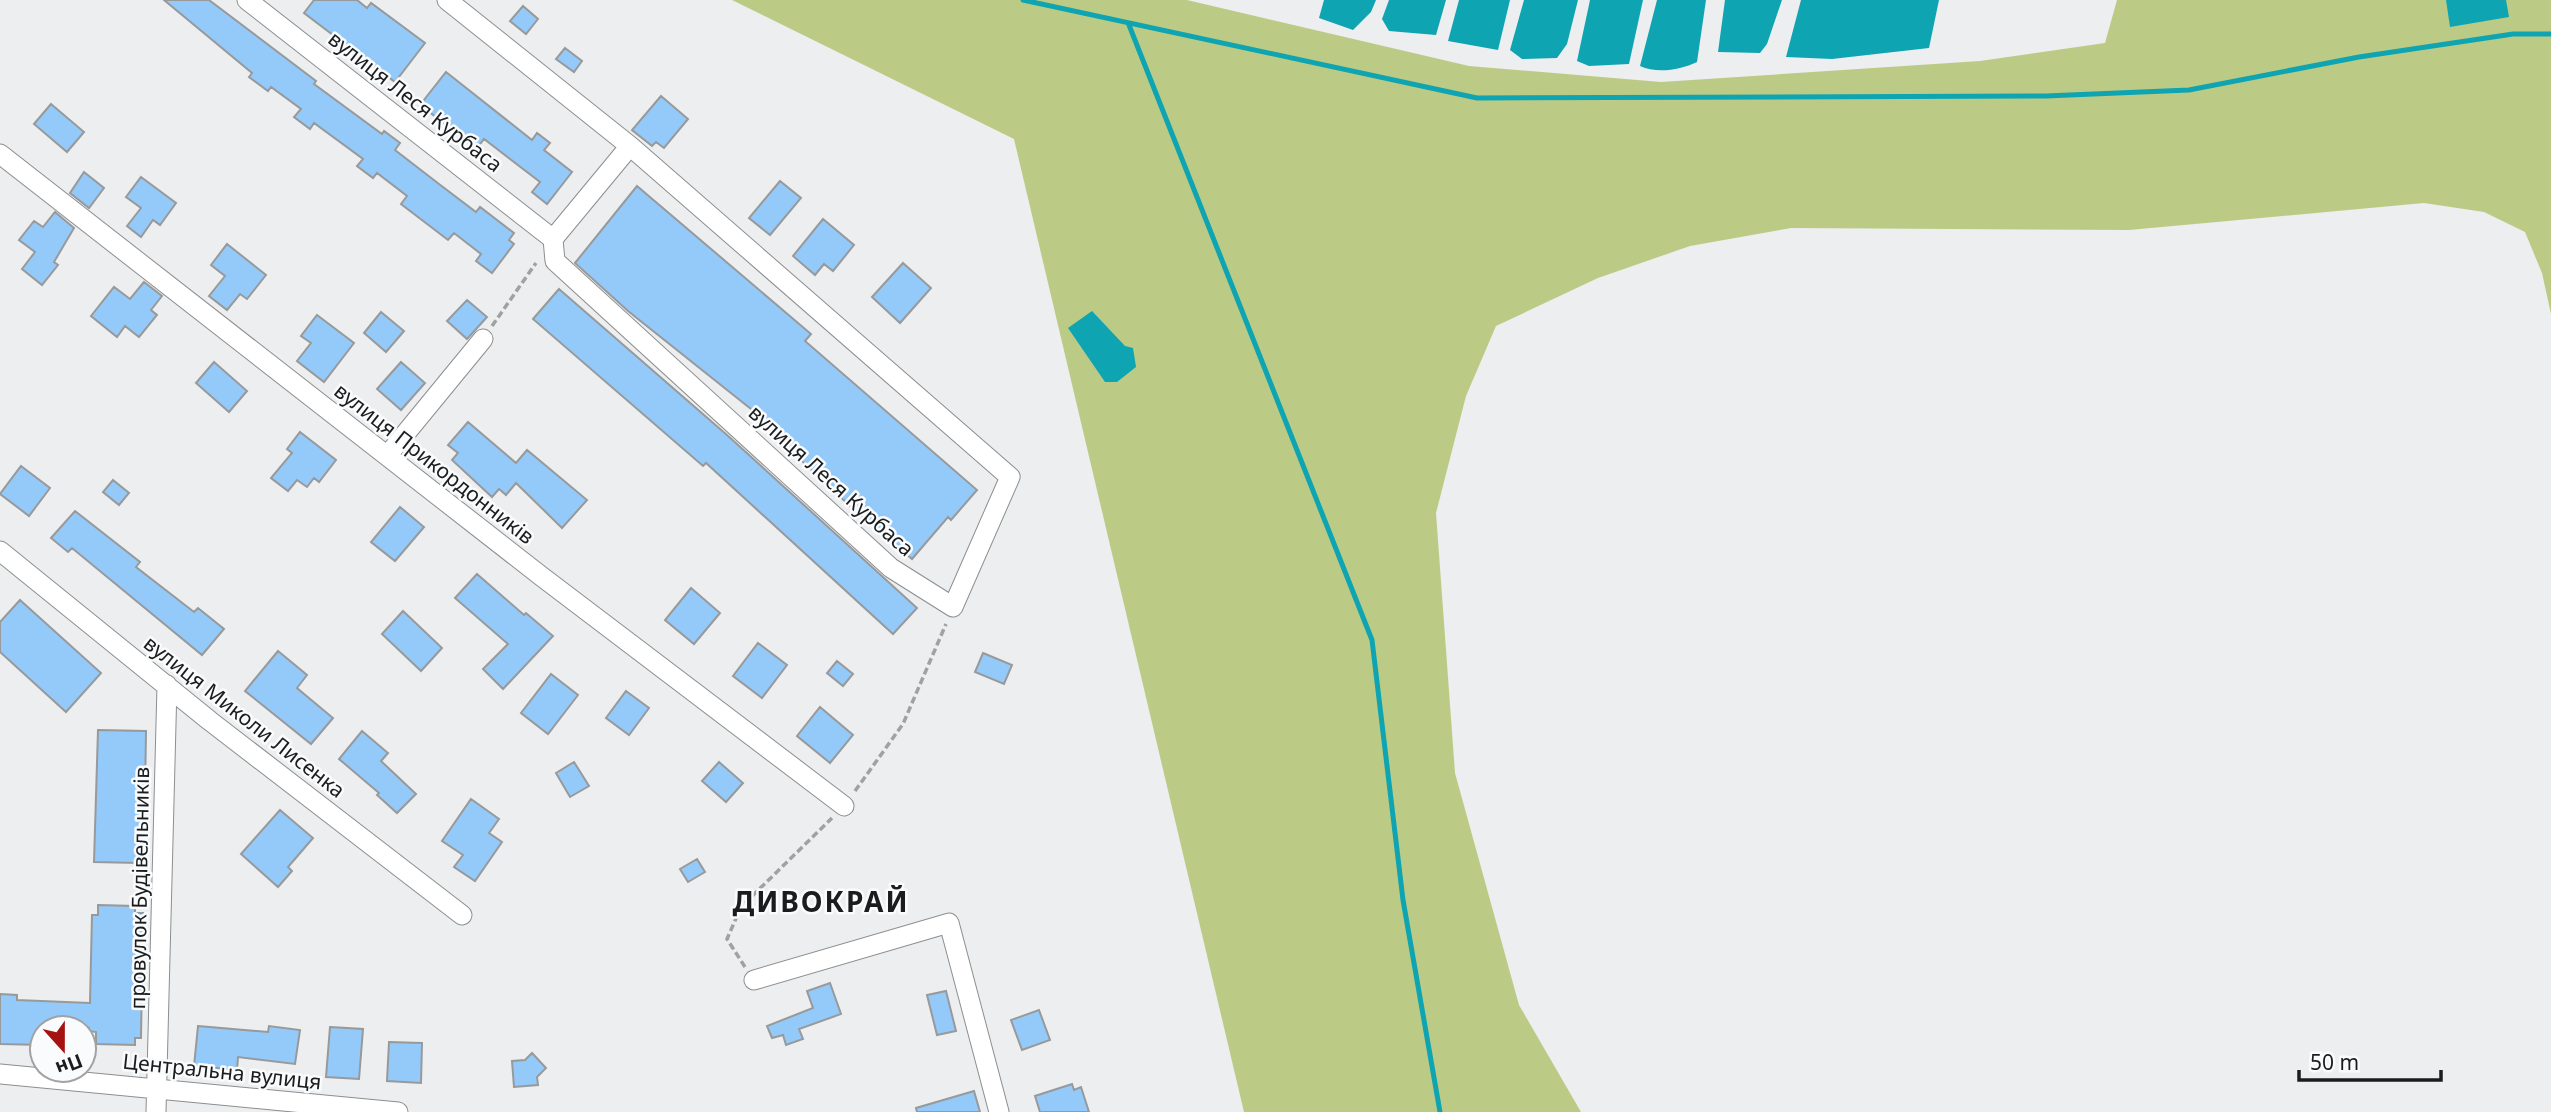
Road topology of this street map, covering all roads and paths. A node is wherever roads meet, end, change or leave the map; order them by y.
1 (247, 0) edge
2 (447, 0) edge
3 (630, 146) junction
4 (0, 154) edge
5 (553, 239) junction
6 (483, 339) joint
7 (387, 456) junction
8 (0, 551) edge
9 (167, 685) junction
10 (844, 806) dead end
11 (462, 915) dead end
12 (754, 980) dead end
13 (0, 1074) edge
14 (157, 1091) junction
15 (156, 1112) edge
16 (398, 1112) edge
17 (999, 1112) edge

1 - 5 street, вулиця Леся Курбаса
2 - 3 street, вулиця Леся Курбаса
3 - 5 street
3 - 5 street, вулиця Леся Курбаса
4 - 7 street, вулиця Прикордонників
5 - 6 path
6 - 7 street
7 - 10 street, вулиця Прикордонників
8 - 9 street, вулиця Миколи Лисенка
9 - 11 street, вулиця Миколи Лисенка
9 - 14 street, провулок Будівельників
12 - 17 street
13 - 14 street, Центральна вулиця
14 - 15 street, провулок Будівельників
14 - 16 street, Центральна вулиця

